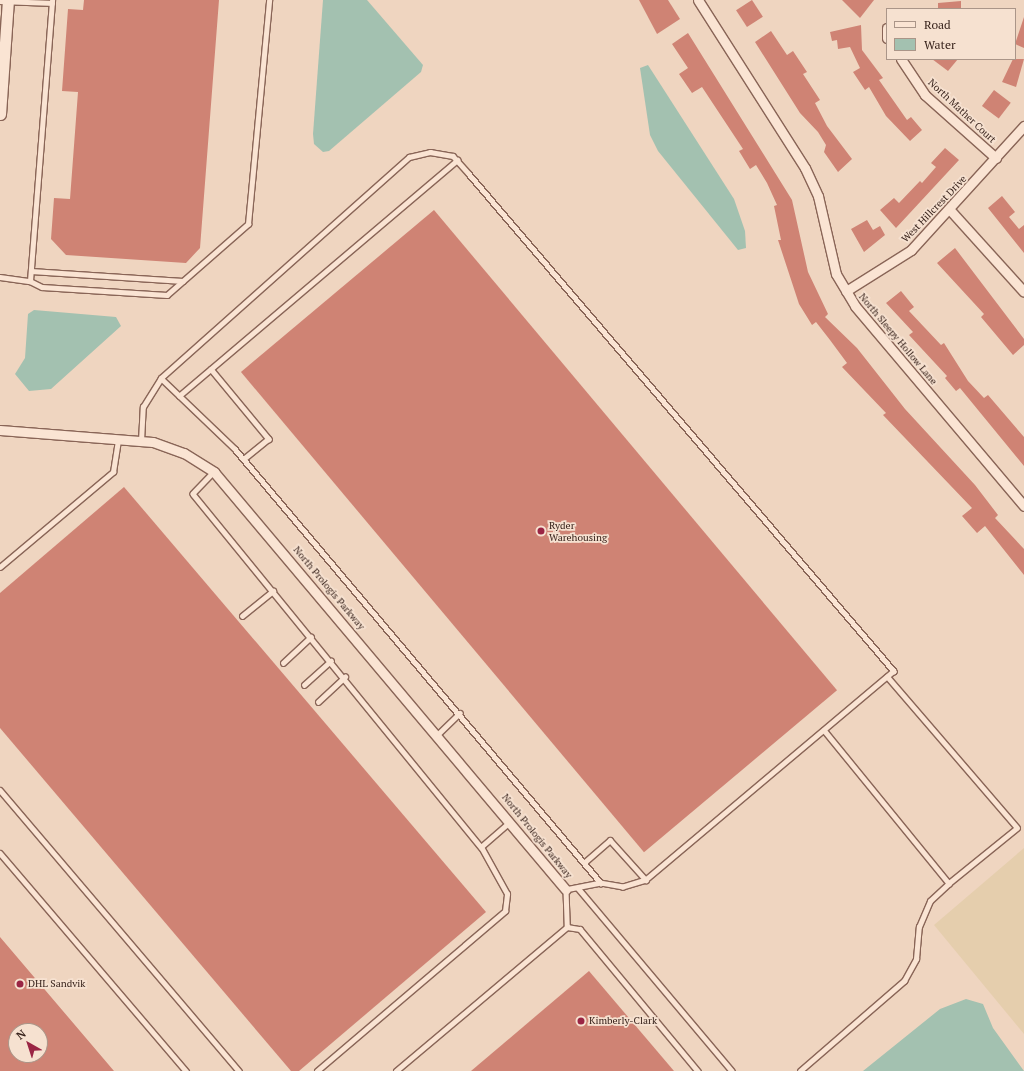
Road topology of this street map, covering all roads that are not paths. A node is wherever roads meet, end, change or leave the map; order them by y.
1 (269, 0) edge
2 (6, 1) edge
3 (701, 1) edge
4 (52, 2) edge
5 (902, 60) edge
6 (0, 114) edge
7 (1024, 126) edge
8 (996, 158) junction
9 (457, 160) junction
10 (950, 210) junction
11 (31, 271) junction
12 (0, 277) edge
13 (30, 281) junction
14 (183, 281) junction
15 (846, 291) junction
16 (1024, 292) edge
17 (211, 368) junction
18 (161, 378) junction
19 (179, 396) junction
20 (0, 430) edge
21 (118, 439) junction
22 (141, 441) junction
23 (244, 459) junction
24 (214, 472) junction
25 (1024, 506) edge
26 (0, 567) edge
27 (273, 591) junction
28 (242, 616) dead end
29 (311, 637) junction
30 (331, 661) junction
31 (283, 663) dead end
32 (345, 677) junction
33 (887, 677) junction
34 (304, 685) dead end
35 (318, 702) dead end
36 (460, 713) junction
37 (824, 730) junction
38 (438, 734) junction
39 (0, 790) edge
40 (511, 821) junction
41 (481, 847) junction
42 (0, 853) edge
43 (585, 862) junction
44 (646, 880) junction
45 (602, 883) junction
46 (949, 884) junction
47 (578, 888) junction
48 (566, 890) junction
49 (567, 927) junction
50 (186, 1071) edge
51 (238, 1071) edge
52 (317, 1071) edge
53 (396, 1071) edge
54 (698, 1071) edge
55 (732, 1071) edge
56 (800, 1071) edge

1 - 14 lane
2 - 4 lane
2 - 6 street
3 - 15 street, North Sleepy Hollow Lane
4 - 11 lane
5 - 8 street, North Mather Court
7 - 8 street, West Hillcrest Drive
8 - 10 street, West Hillcrest Drive
9 - 17 lane
9 - 18 lane
9 - 33 lane
10 - 15 street, West Hillcrest Drive
10 - 16 street
11 - 13 lane
11 - 14 lane
12 - 13 lane
13 - 14 lane
15 - 25 street, North Sleepy Hollow Lane
17 - 19 lane
17 - 23 lane
18 - 19 lane
18 - 22 lane
19 - 23 lane
20 - 21 street, North Prologis Parkway
21 - 22 street, North Prologis Parkway
21 - 26 lane
22 - 24 street, North Prologis Parkway
23 - 36 lane
24 - 27 lane
24 - 38 street, North Prologis Parkway
27 - 28 lane
27 - 29 lane
29 - 30 lane
29 - 31 lane
30 - 32 lane
30 - 34 lane
32 - 35 lane
32 - 41 lane
33 - 37 lane
33 - 46 lane
36 - 38 lane
36 - 43 lane
37 - 44 lane
37 - 46 lane
38 - 40 street, North Prologis Parkway
39 - 51 lane
40 - 41 lane
40 - 48 street, North Prologis Parkway
41 - 52 lane
42 - 50 lane
43 - 44 lane
43 - 45 lane
44 - 45 lane
45 - 47 lane
46 - 56 lane
47 - 48 lane
47 - 55 lane
48 - 49 lane
49 - 53 lane
49 - 54 lane

